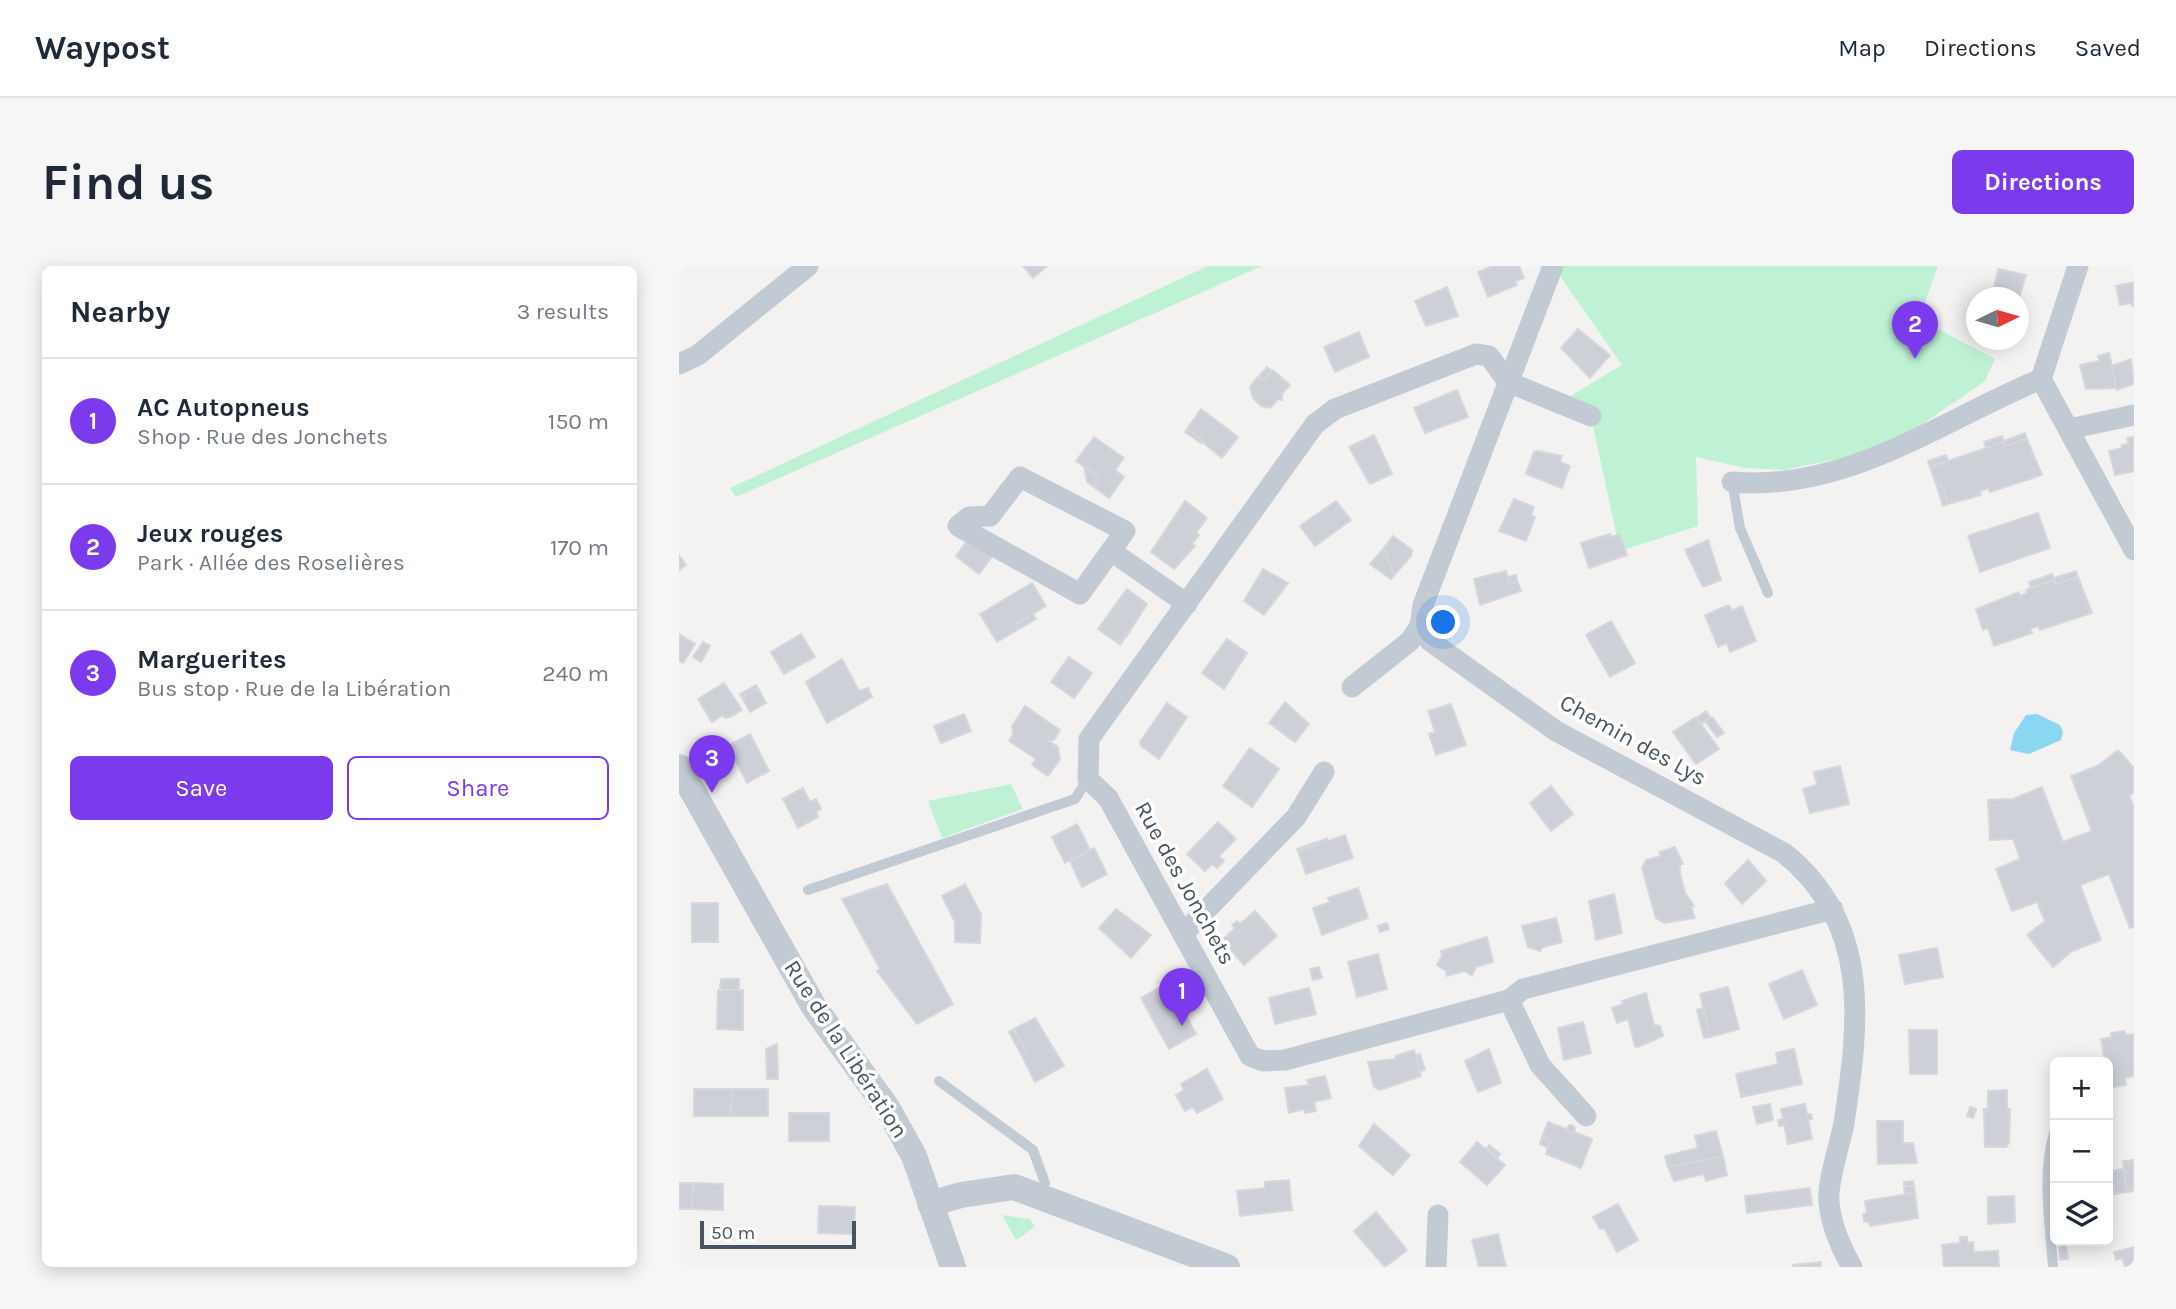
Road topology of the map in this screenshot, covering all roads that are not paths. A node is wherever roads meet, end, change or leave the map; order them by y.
1 (808, 266) edge
2 (1553, 266) edge
3 (2078, 266) edge
4 (679, 364) edge
5 (2041, 379) junction
6 (1509, 382) junction
7 (2134, 415) edge
8 (1591, 416) dead end
9 (2069, 429) junction
10 (1732, 482) joint
11 (2134, 550) edge
12 (1111, 551) junction
13 (1768, 593) dead end
14 (1187, 604) junction
15 (1420, 626) junction
16 (1352, 687) dead end
17 (679, 767) edge
18 (1324, 772) dead end
19 (1088, 779) junction
20 (808, 890) dead end
21 (1833, 909) junction
22 (1183, 934) junction
23 (1509, 1000) junction
24 (939, 1081) dead end
25 (1586, 1116) dead end
26 (2050, 1155) edge
27 (1045, 1182) dead end
28 (930, 1204) junction
29 (1438, 1215) dead end
30 (953, 1267) edge
31 (1227, 1267) edge
32 (1437, 1267) edge
33 (1852, 1267) edge
34 (2053, 1267) edge

1 - 4 street
2 - 6 street
3 - 5 street
5 - 9 street
5 - 10 street
6 - 8 street
6 - 14 street
6 - 15 street
7 - 9 street
9 - 11 street
10 - 13 lane
12 - 12 street
12 - 14 street
14 - 19 street
15 - 16 street
15 - 21 street, Chemin des Lys
17 - 28 street, Rue de la Libération
18 - 22 street
19 - 20 lane
19 - 22 street, Rue des Jonchets
21 - 23 street, Rue des Jonchets
21 - 33 street, Chemin des Lys
22 - 23 street, Rue des Jonchets
23 - 25 street
24 - 27 lane
26 - 34 lane
28 - 30 street, Rue de la Libération
28 - 31 street
29 - 32 street

